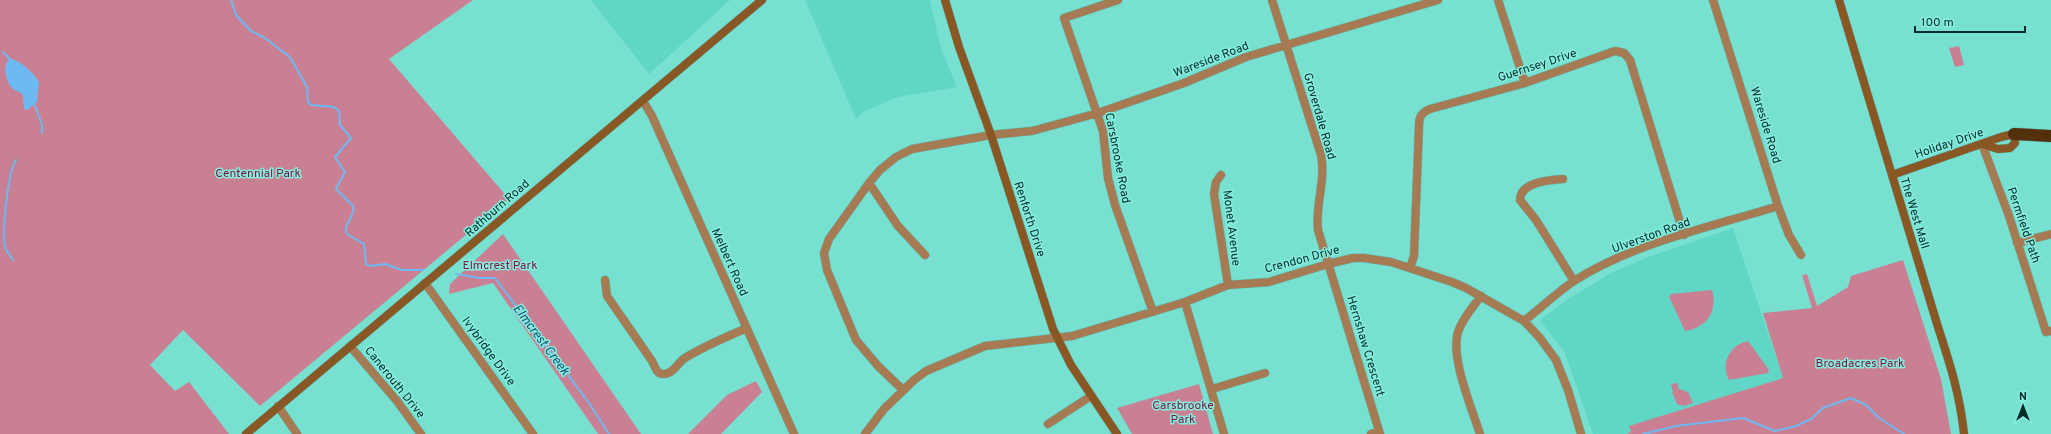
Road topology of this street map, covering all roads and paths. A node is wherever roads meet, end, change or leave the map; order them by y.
1 (762, 0) edge
2 (945, 0) edge
3 (1118, 0) edge
4 (1272, 0) edge
5 (1438, 0) edge
6 (1498, 0) edge
7 (1714, 0) edge
8 (1839, 0) edge
9 (1286, 44) junction
10 (1525, 82) junction
11 (643, 101) junction
12 (1098, 113) junction
13 (2014, 134) junction
14 (991, 135) junction
15 (2051, 136) edge
16 (1982, 144) junction
17 (1221, 175) dead end
18 (1892, 175) junction
19 (1563, 179) dead end
20 (869, 183) junction
21 (1778, 206) junction
22 (2051, 234) edge
23 (1684, 235) junction
24 (2018, 243) junction
25 (925, 255) dead end
26 (1800, 255) dead end
27 (1328, 264) junction
28 (1410, 268) junction
29 (605, 280) dead end
30 (1574, 281) junction
31 (425, 283) junction
32 (1228, 285) junction
33 (1481, 296) junction
34 (1186, 302) junction
35 (1153, 312) junction
36 (1524, 321) junction
37 (747, 328) junction
38 (2051, 330) edge
39 (1058, 339) junction
40 (350, 346) junction
41 (1265, 373) dead end
42 (1212, 389) junction
43 (903, 390) junction
44 (1091, 396) junction
45 (278, 406) junction
46 (1048, 424) dead end
47 (1377, 433) edge
48 (246, 434) edge
49 (297, 434) edge
50 (421, 434) edge
51 (533, 434) edge
52 (794, 434) edge
53 (866, 434) edge
54 (1117, 434) edge
55 (1224, 434) edge
56 (1480, 434) edge
57 (1581, 434) edge
58 (1964, 434) edge

1 - 11 street, Rathburn Road
2 - 14 street, Renforth Drive
3 - 12 street, Carsbrooke Road
4 - 9 street, Groverdale Road
5 - 9 street, Wareside Road
6 - 10 street
7 - 21 street, Wareside Road
8 - 18 street, The West Mall
9 - 12 street, Wareside Road
9 - 27 street, Groverdale Road
10 - 23 street, Guernsey Drive
10 - 28 street, Guernsey Drive
11 - 31 street, Rathburn Road
11 - 37 street, Melbert Road
12 - 14 street, Wareside Road
12 - 35 street, Carsbrooke Road
13 - 15 highway
13 - 16 street, Holiday Drive
13 - 16 street
14 - 20 street, Wareside Road
14 - 39 street, Renforth Drive
16 - 18 street, Holiday Drive
16 - 24 street, Permfield Path
17 - 32 street, Monet Avenue
18 - 58 street, The West Mall
19 - 30 street
20 - 25 street
20 - 43 street, Wareside Road
21 - 23 street, Ulverston Road
21 - 26 street, Wareside Road
22 - 24 street
23 - 30 street, Ulverston Road
24 - 38 street, Permfield Path
27 - 28 street, Crendon Drive
27 - 32 street, Crendon Drive
27 - 47 street, Hernshaw Crescent
28 - 33 street, Crendon Drive
29 - 37 street
30 - 36 street, Ulverston Road
31 - 40 street, Rathburn Road
31 - 51 street, Ivybridge Drive
32 - 34 street, Crendon Drive
33 - 36 street, Crendon Drive
33 - 56 street
34 - 35 street, Crendon Drive
34 - 42 street
35 - 39 street, Crendon Drive
36 - 57 street, Crendon Drive
37 - 52 street, Melbert Road
39 - 43 street, Crendon Drive
39 - 44 street, Renforth Drive
40 - 45 street, Rathburn Road
40 - 50 street, Canerouth Drive
41 - 42 street
42 - 55 street
43 - 53 street, Crendon Drive
44 - 46 street
44 - 54 street, Renforth Drive
45 - 48 street, Rathburn Road
45 - 49 street

